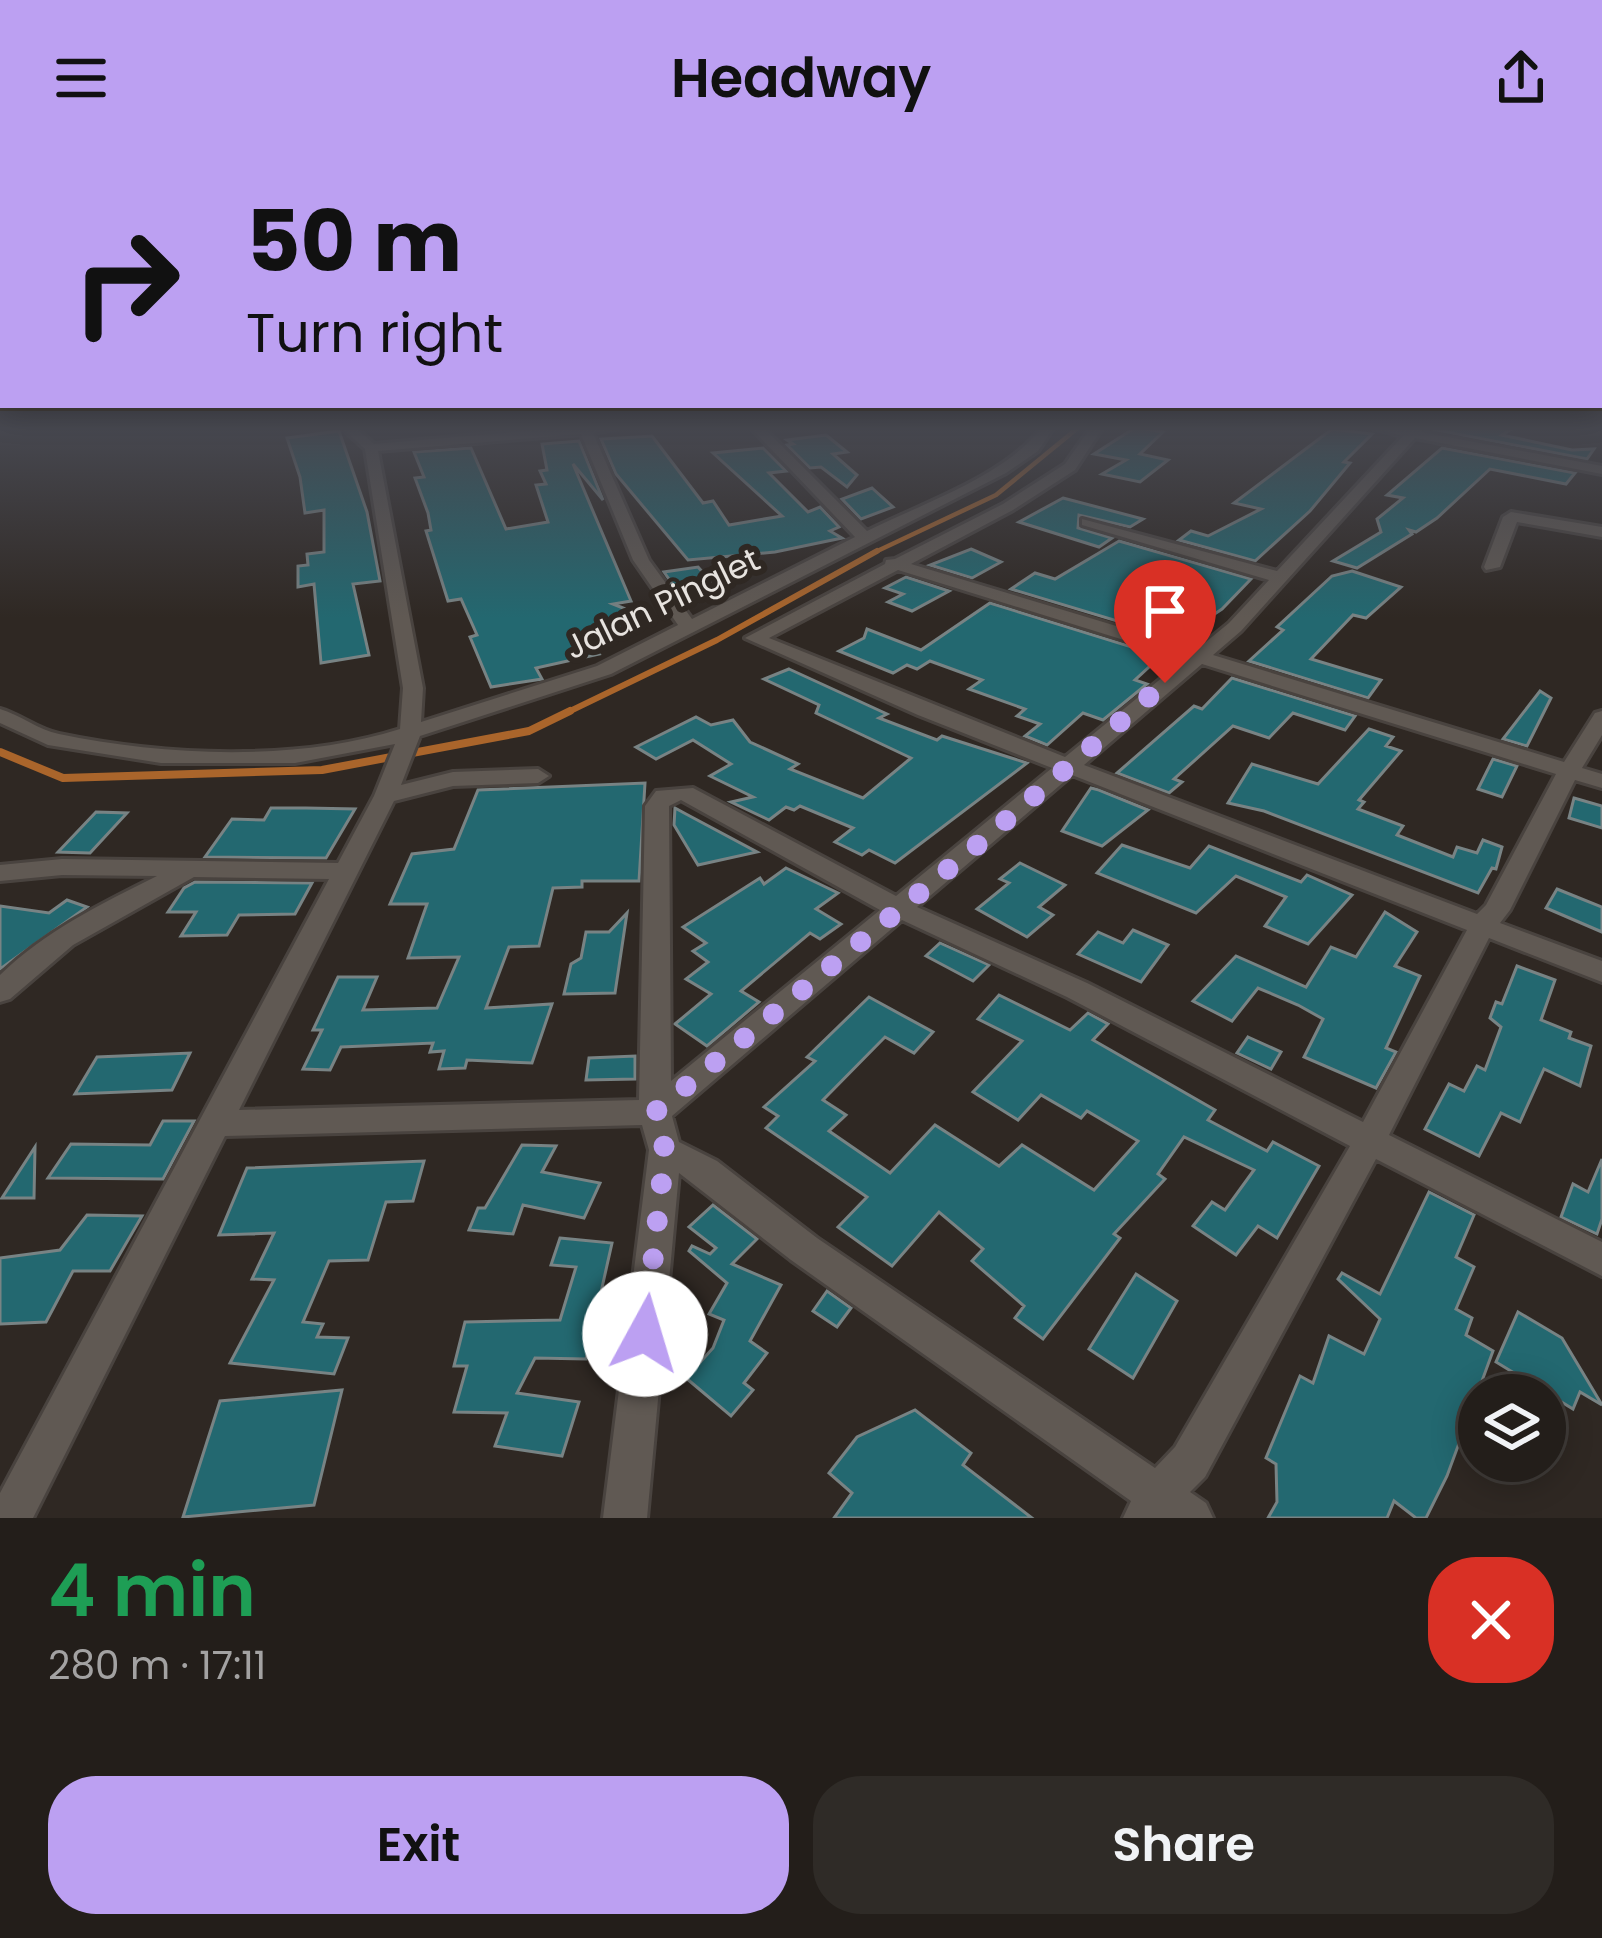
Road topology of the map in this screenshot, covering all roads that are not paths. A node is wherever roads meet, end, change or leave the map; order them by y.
1 (379, 491) edge
2 (612, 491) edge
3 (818, 491) edge
4 (959, 491) edge
5 (1033, 491) edge
6 (1359, 491) edge
7 (1087, 522) dead end
8 (1602, 532) edge
9 (864, 537) junction
10 (892, 563) junction
11 (1492, 567) dead end
12 (1278, 578) junction
13 (690, 629) junction
14 (1197, 656) junction
15 (0, 715) edge
16 (1602, 717) edge
17 (400, 761) junction
18 (1070, 765) junction
19 (1569, 770) junction
20 (538, 776) dead end
21 (1602, 781) edge
22 (193, 868) junction
23 (343, 871) junction
24 (0, 873) edge
25 (897, 908) junction
26 (1483, 924) junction
27 (1602, 972) edge
28 (0, 992) edge
29 (655, 1112) junction
30 (213, 1123) junction
31 (1370, 1140) junction
32 (665, 1150) junction
33 (1602, 1260) edge
34 (1152, 1506) edge
35 (10, 1518) edge
36 (625, 1518) edge
37 (1191, 1518) edge

1 - 17 street
2 - 13 street
3 - 9 street
4 - 9 street, Jalan Pinglet
5 - 10 street
6 - 12 street
7 - 12 street
8 - 11 street
9 - 13 street, Jalan Pinglet
10 - 14 street
10 - 18 street
12 - 14 street
13 - 17 street, Jalan Pinglet
14 - 18 street
14 - 19 street
15 - 17 street
16 - 19 street
17 - 20 street
17 - 23 street
18 - 25 street
18 - 26 street
19 - 21 street
19 - 26 street
22 - 23 street
22 - 24 street
22 - 28 street
23 - 30 street
25 - 29 street
25 - 29 street
25 - 31 street
26 - 27 street
26 - 31 street
29 - 30 street
29 - 32 street
30 - 35 street
31 - 33 street
31 - 34 street
32 - 34 street
32 - 36 street
34 - 37 street

